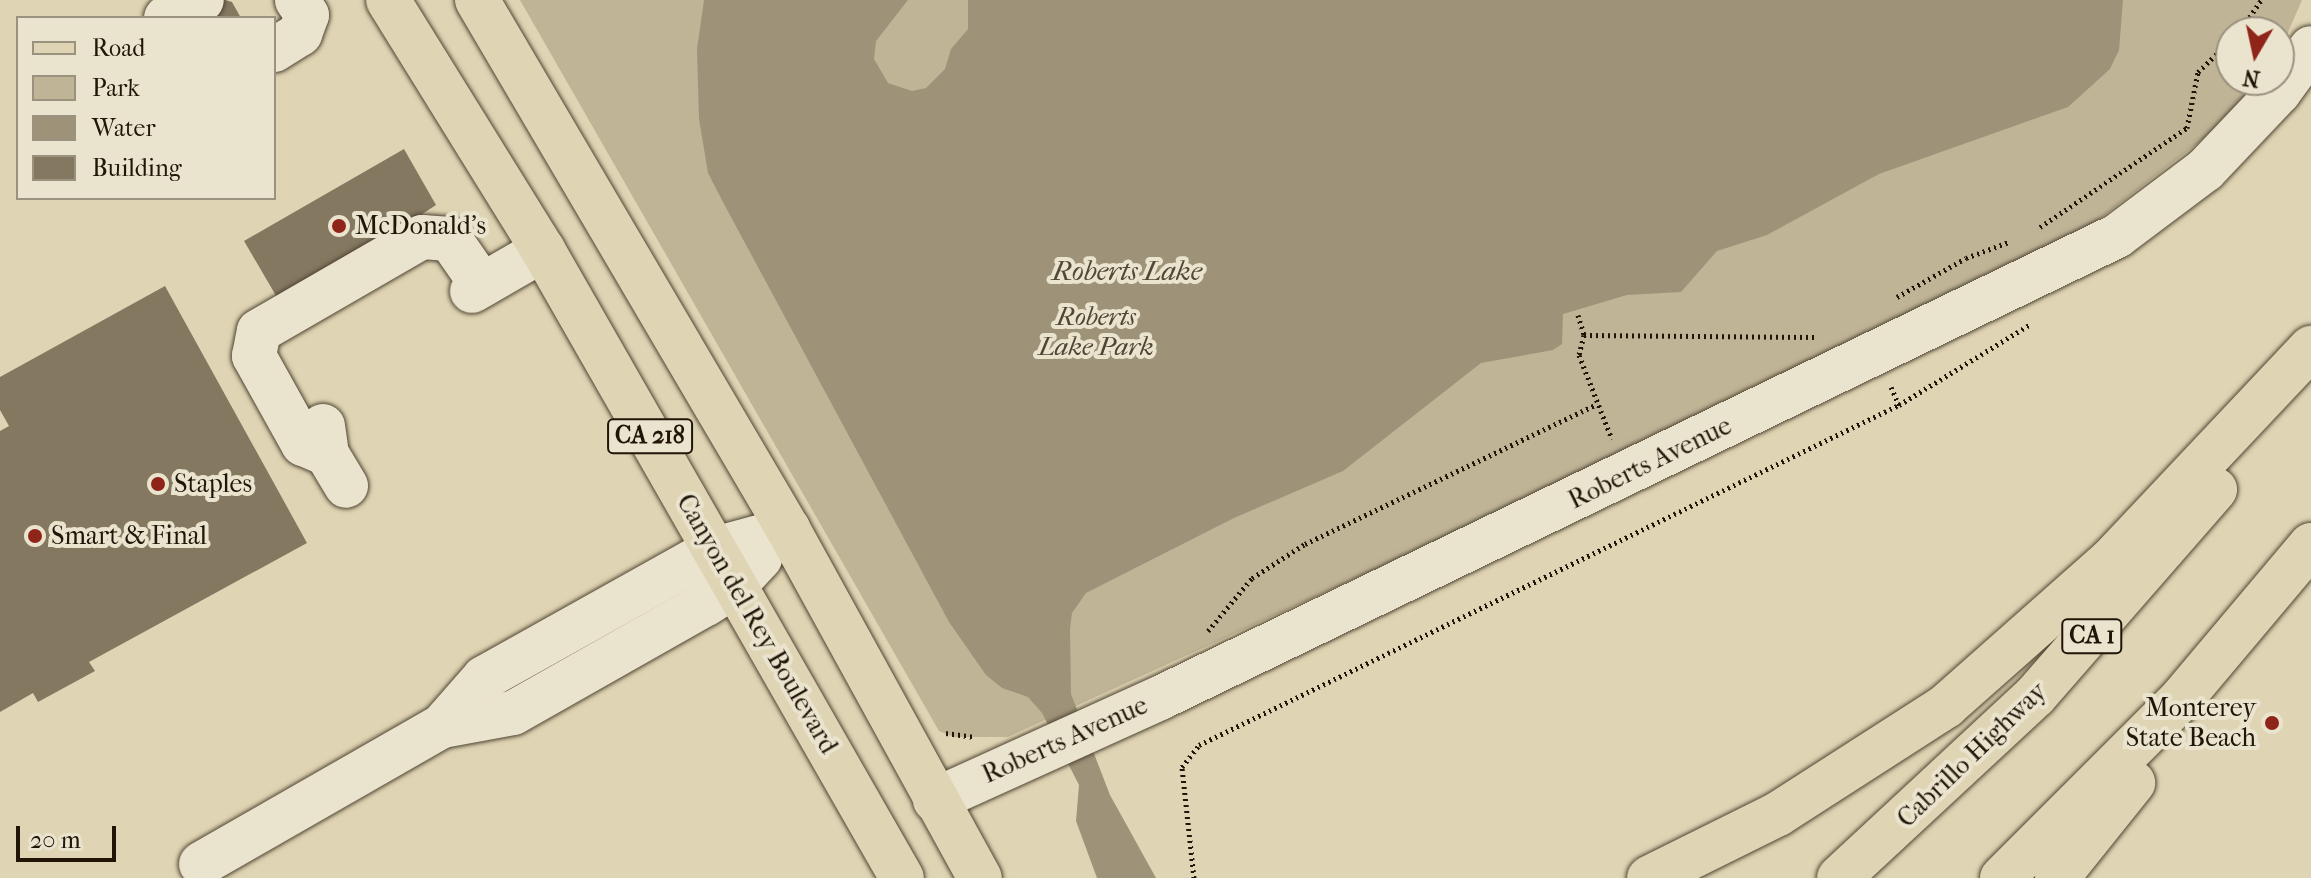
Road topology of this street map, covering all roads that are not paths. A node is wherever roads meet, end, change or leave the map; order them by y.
1 (202, 0) edge
2 (297, 0) edge
3 (388, 0) edge
4 (477, 0) edge
5 (170, 16) edge
6 (2311, 48) edge
7 (276, 49) edge
8 (543, 250) junction
9 (2311, 348) edge
10 (2311, 364) edge
11 (336, 470) dead end
12 (788, 529) junction
13 (2311, 545) edge
14 (725, 567) junction
15 (2231, 642) junction
16 (935, 800) junction
17 (201, 864) dead end
18 (976, 877) edge
19 (902, 878) edge
20 (1649, 878) edge
21 (1839, 878) edge
22 (2002, 878) edge
23 (2057, 878) edge

1 - 5 street
2 - 7 street
3 - 8 main road, Canyon del Rey Boulevard / CA 218
4 - 12 main road, CA 218
6 - 16 street, Roberts Avenue
8 - 11 street
8 - 14 main road, Canyon del Rey Boulevard / CA 218
9 - 20 main road
10 - 21 main road, Cabrillo Highway / CA 1
12 - 14 street
12 - 16 main road, CA 218
13 - 15 main road
14 - 17 street
14 - 19 main road, Canyon del Rey Boulevard / CA 218
15 - 22 main road
15 - 23 main road
16 - 18 main road, CA 218

